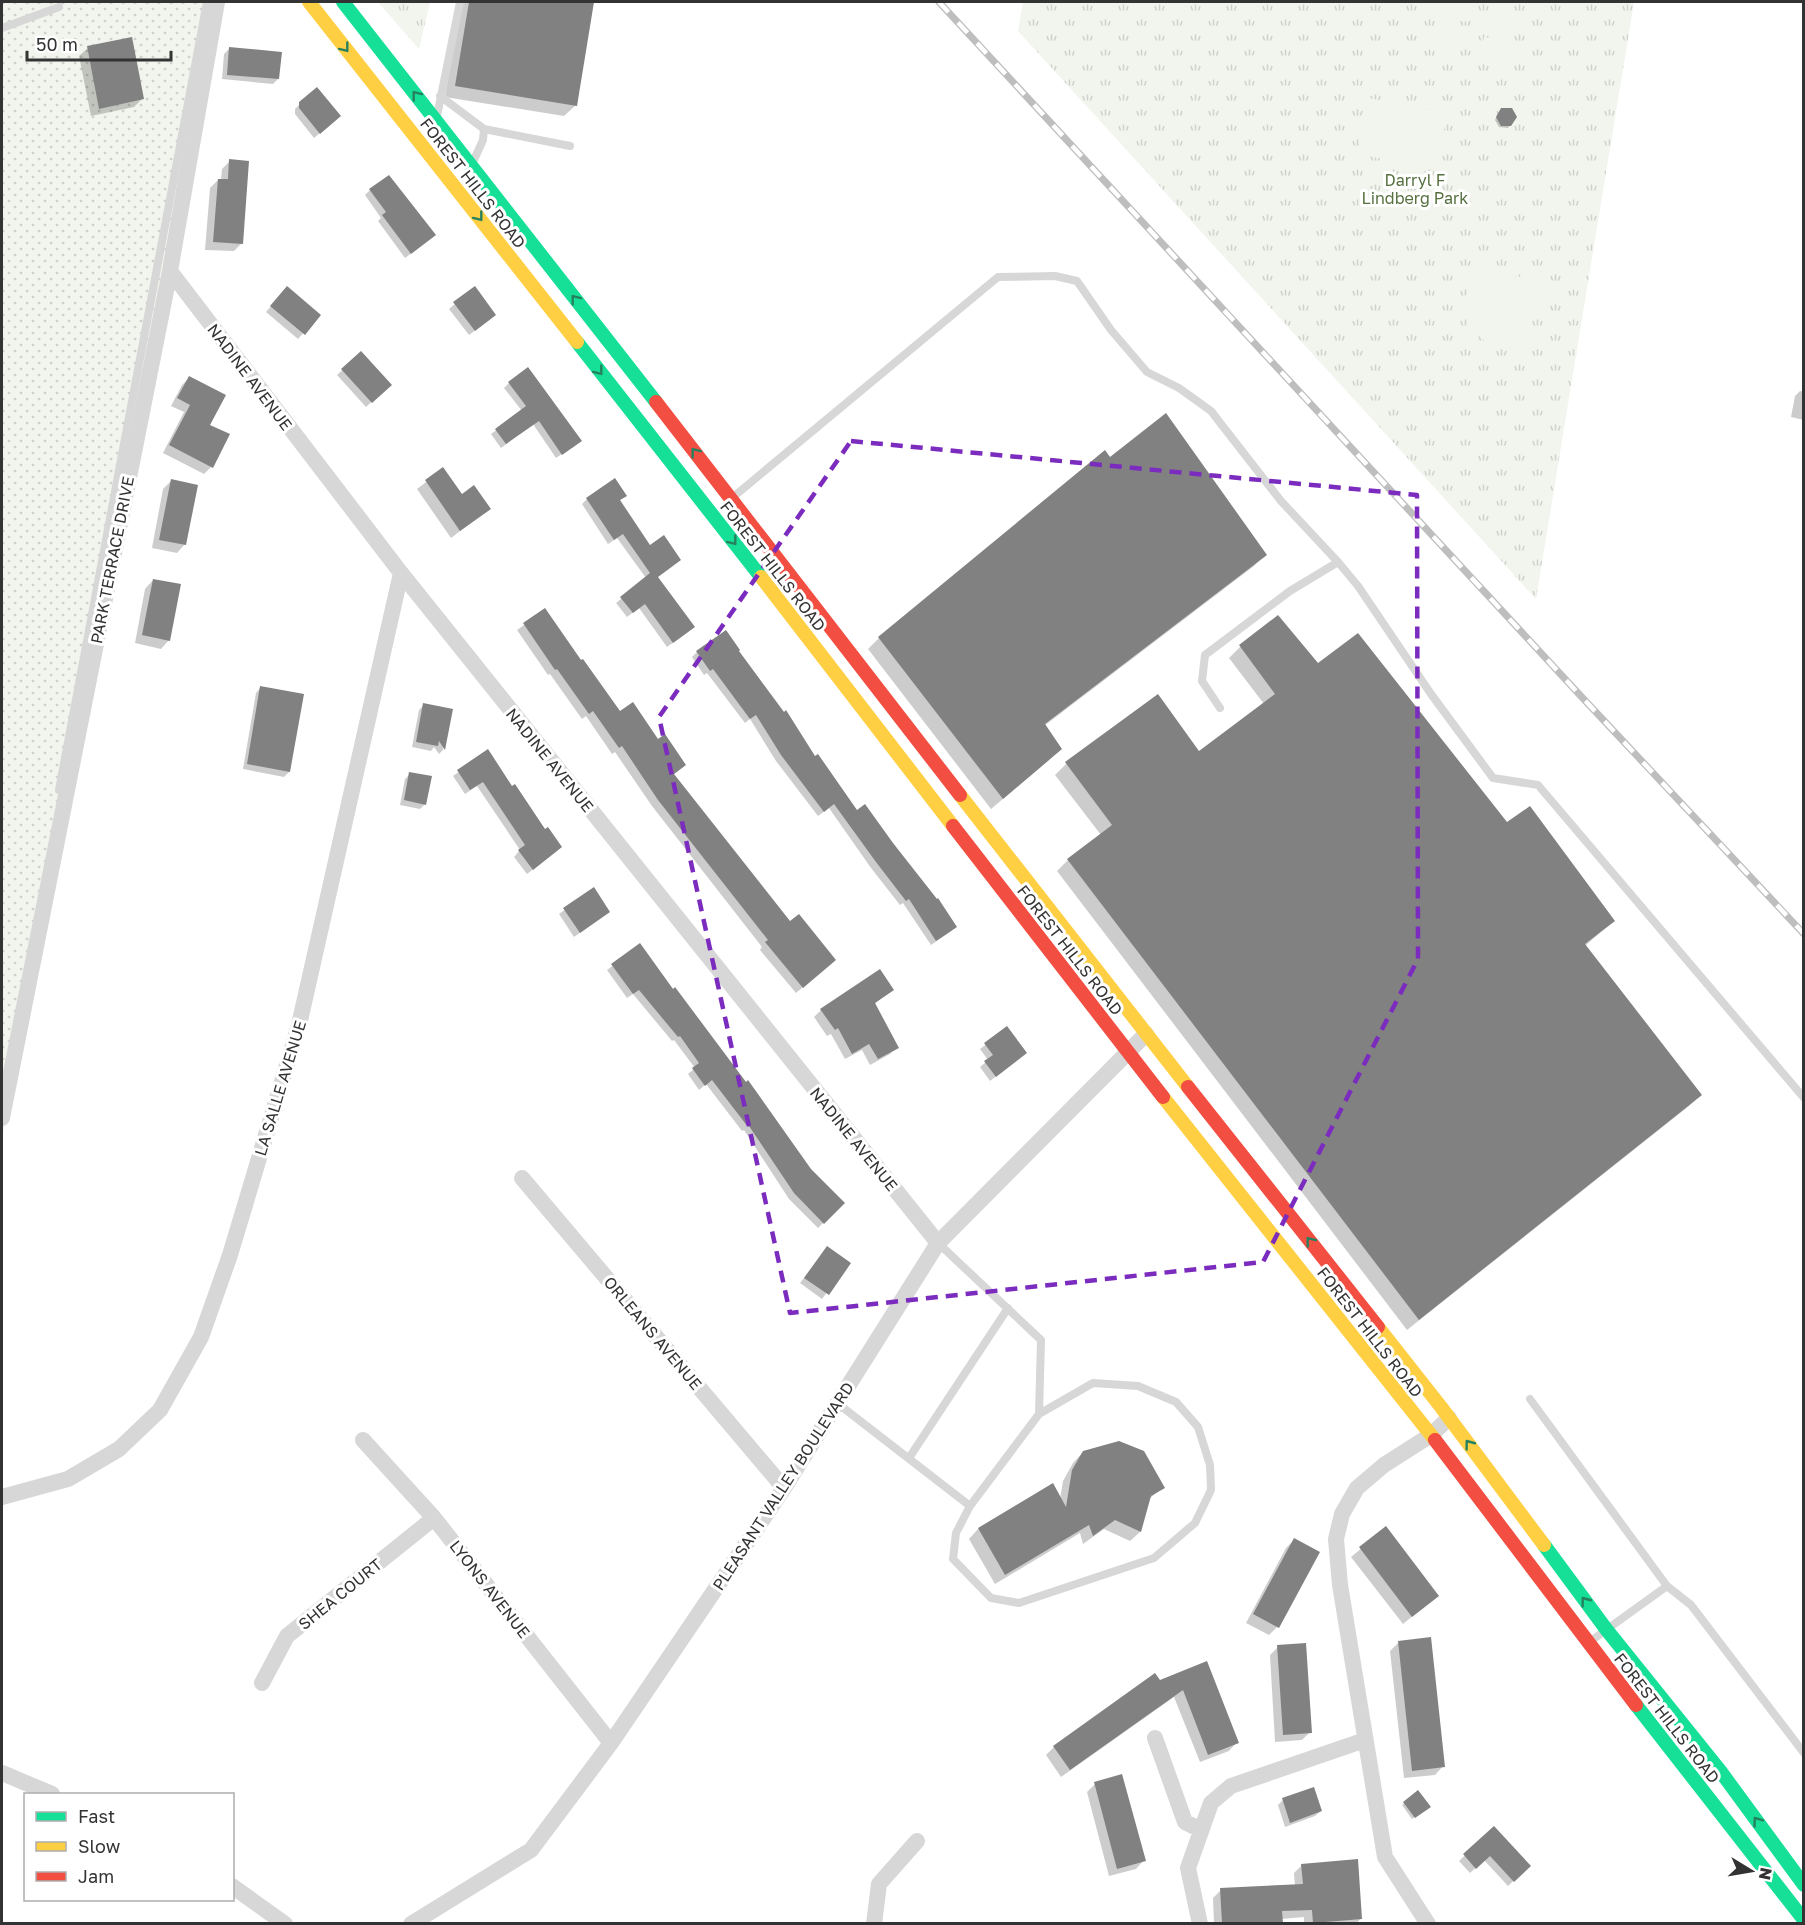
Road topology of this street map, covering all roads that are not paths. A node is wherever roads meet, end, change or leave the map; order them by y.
1 (207, 2) edge
2 (217, 2) edge
3 (309, 2) edge
4 (343, 2) edge
5 (460, 2) edge
6 (59, 7) dead end
7 (2, 28) edge
8 (440, 96) junction
9 (436, 120) junction
10 (484, 129) junction
11 (570, 146) dead end
12 (471, 166) junction
13 (454, 186) junction
14 (170, 271) junction
15 (731, 498) junction
16 (714, 516) junction
17 (1338, 562) junction
18 (401, 573) junction
19 (1220, 708) dead end
20 (1146, 1034) junction
21 (1127, 1052) junction
22 (2, 1094) edge
23 (1803, 1098) edge
24 (2, 1118) edge
25 (522, 1178) dead end
26 (938, 1243) junction
27 (1008, 1308) junction
28 (1530, 1399) dead end
29 (837, 1403) junction
30 (1039, 1414) junction
31 (1449, 1418) junction
32 (1431, 1435) junction
33 (363, 1440) dead end
34 (909, 1458) junction
35 (784, 1488) junction
36 (2, 1497) edge
37 (970, 1506) junction
38 (434, 1518) junction
39 (1667, 1586) junction
40 (1606, 1629) junction
41 (1587, 1643) junction
42 (262, 1683) dead end
43 (1155, 1738) dead end
44 (1365, 1740) junction
45 (611, 1743) junction
46 (1803, 1753) edge
47 (2, 1773) edge
48 (50, 1793) edge
49 (1201, 1830) junction
50 (917, 1841) dead end
51 (1803, 1885) edge
52 (234, 1887) edge
53 (1803, 1920) edge
54 (285, 1923) edge
55 (411, 1923) edge
56 (874, 1923) edge
57 (1200, 1923) edge
58 (1428, 1923) edge

1 - 22 lane
2 - 14 street, PARK TERRACE DRIVE
3 -> 13 street, FOREST HILLS ROAD
9 -> 4 street, FOREST HILLS ROAD
5 - 8 lane
6 - 7 lane
8 - 9 lane
8 - 10 lane
9 - 12 street, FOREST HILLS ROAD
10 - 11 lane
10 - 12 lane
12 - 13 street
15 -> 12 street, FOREST HILLS ROAD
13 -> 16 street, FOREST HILLS ROAD
14 - 18 street, NADINE AVENUE
14 - 24 street, PARK TERRACE DRIVE
15 - 16 street
15 - 17 lane
15 - 20 street, FOREST HILLS ROAD
16 -> 21 street, FOREST HILLS ROAD
17 - 19 lane
17 - 23 lane
18 - 26 street, NADINE AVENUE
18 - 36 street, LA SALLE AVENUE
20 - 21 street, PLEASANT VALLEY BOULEVARD
31 -> 20 street, FOREST HILLS ROAD
21 - 26 street, PLEASANT VALLEY BOULEVARD
21 - 32 street, FOREST HILLS ROAD
25 - 35 street, ORLEANS AVENUE
26 - 27 lane
26 - 29 street, PLEASANT VALLEY BOULEVARD
27 - 30 lane
27 - 34 lane
28 - 39 lane
29 - 34 lane
29 - 35 street, PLEASANT VALLEY BOULEVARD
30 - 37 lane
30 - 37 lane
31 - 32 street
40 -> 31 street, FOREST HILLS ROAD
32 - 41 street, FOREST HILLS ROAD
32 - 44 street
33 - 38 street, LYONS AVENUE
34 - 37 lane
35 - 45 street, PLEASANT VALLEY BOULEVARD
38 - 42 street, SHEA COURT
38 - 45 street, LYONS AVENUE
39 - 40 lane
39 - 46 lane
40 - 41 lane
51 -> 40 street, FOREST HILLS ROAD
41 - 53 street, FOREST HILLS ROAD
43 - 49 street
44 - 49 street
44 - 58 street
45 - 55 street, PLEASANT VALLEY BOULEVARD
47 - 48 street
49 - 57 street
50 - 56 street
52 - 54 street

